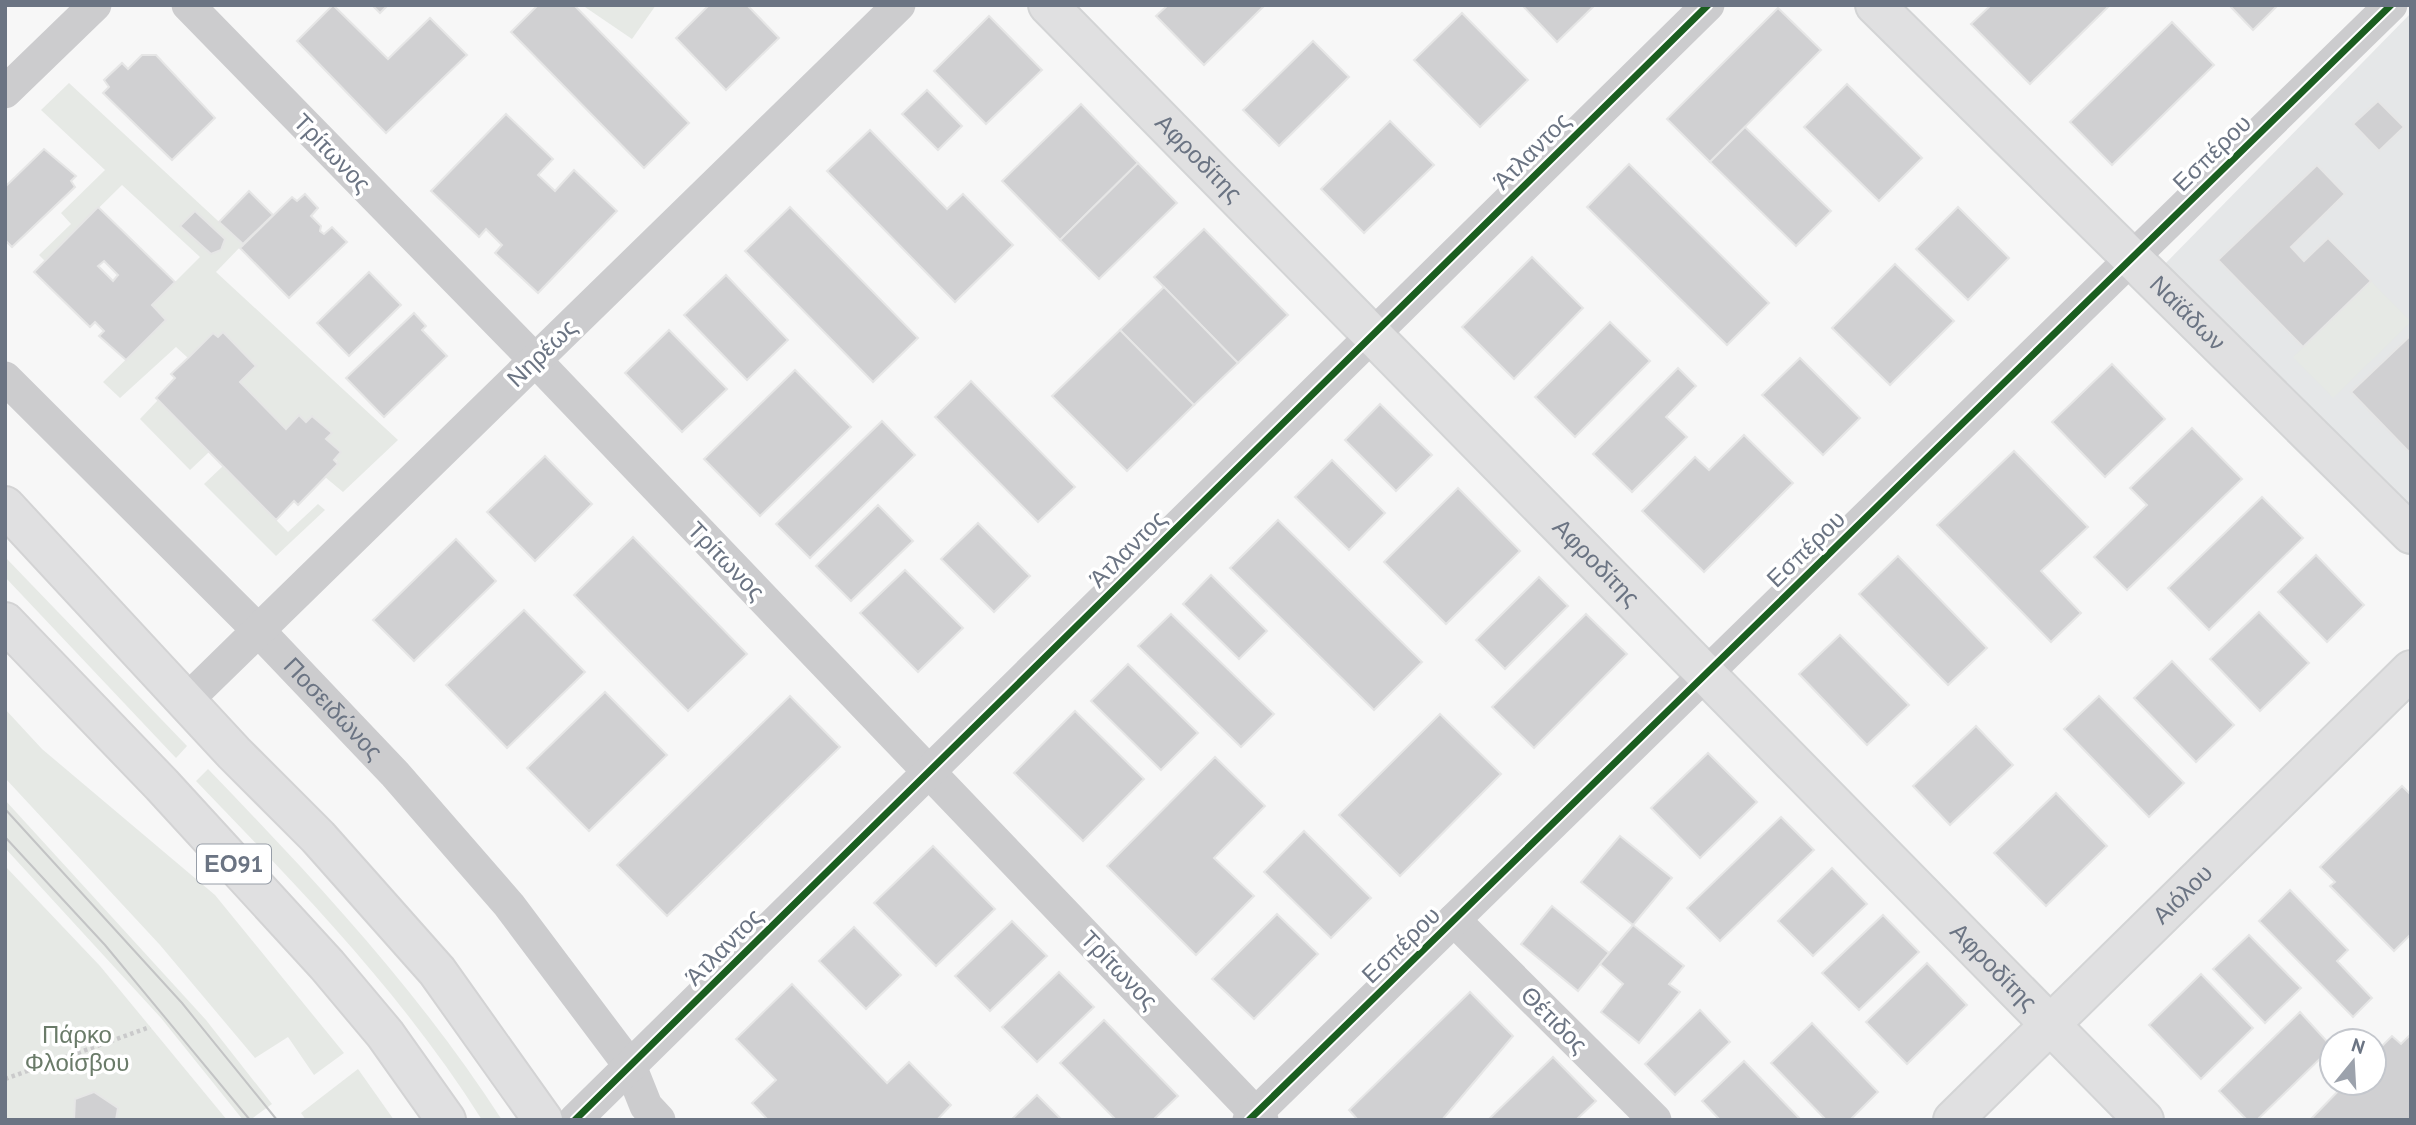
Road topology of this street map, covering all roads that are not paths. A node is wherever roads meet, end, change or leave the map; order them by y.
1 (95, 5) edge
2 (188, 5) edge
3 (899, 5) edge
4 (1048, 5) edge
5 (1708, 5) edge
6 (1875, 5) edge
7 (2391, 5) edge
8 (5, 92) edge
9 (2131, 258) junction
10 (1373, 335) junction
11 (535, 360) junction
12 (5, 378) edge
13 (5, 506) edge
14 (2411, 534) edge
15 (5, 622) edge
16 (259, 631) junction
17 (2411, 670) edge
18 (1706, 674) junction
19 (186, 701) junction
20 (928, 772) junction
21 (1454, 920) junction
22 (2051, 1024) junction
23 (630, 1066) junction
24 (1255, 1118) edge
25 (446, 1120) edge
26 (544, 1120) edge
27 (575, 1120) edge
28 (659, 1120) edge
29 (1655, 1120) edge
30 (1954, 1120) edge
31 (2144, 1120) edge

1 - 8 street
2 - 11 street, Τρίτωνος
3 - 11 street, Νηρέως
4 - 10 main road, Αφροδίτης
5 - 10 street, Άτλαντος
6 - 9 main road, Ναϊάδων
7 - 9 street, Εσπέρου
9 - 14 main road, Ναϊάδων
9 - 18 street, Εσπέρου
10 - 18 main road, Αφροδίτης
10 - 20 street, Άτλαντος
11 - 16 street, Νηρέως
11 - 20 street, Τρίτωνος
12 - 16 street, Ποσειδώνος
13 - 19 main road
15 - 25 main road, ΕΟ91
16 - 19 street, Νηρέως
16 - 23 street, Ποσειδώνος
17 - 22 main road, Αιόλου
18 - 21 street, Εσπέρου
18 - 22 main road, Αφροδίτης
19 - 26 main road
20 - 23 street, Άτλαντος
20 - 24 street, Τρίτωνος
21 - 24 street, Εσπέρου
21 - 29 street, Θέτιδος
22 - 30 main road, Αιόλου
22 - 31 main road, Αφροδίτης
23 - 27 street, Άτλαντος
23 - 28 street, Ποσειδώνος

